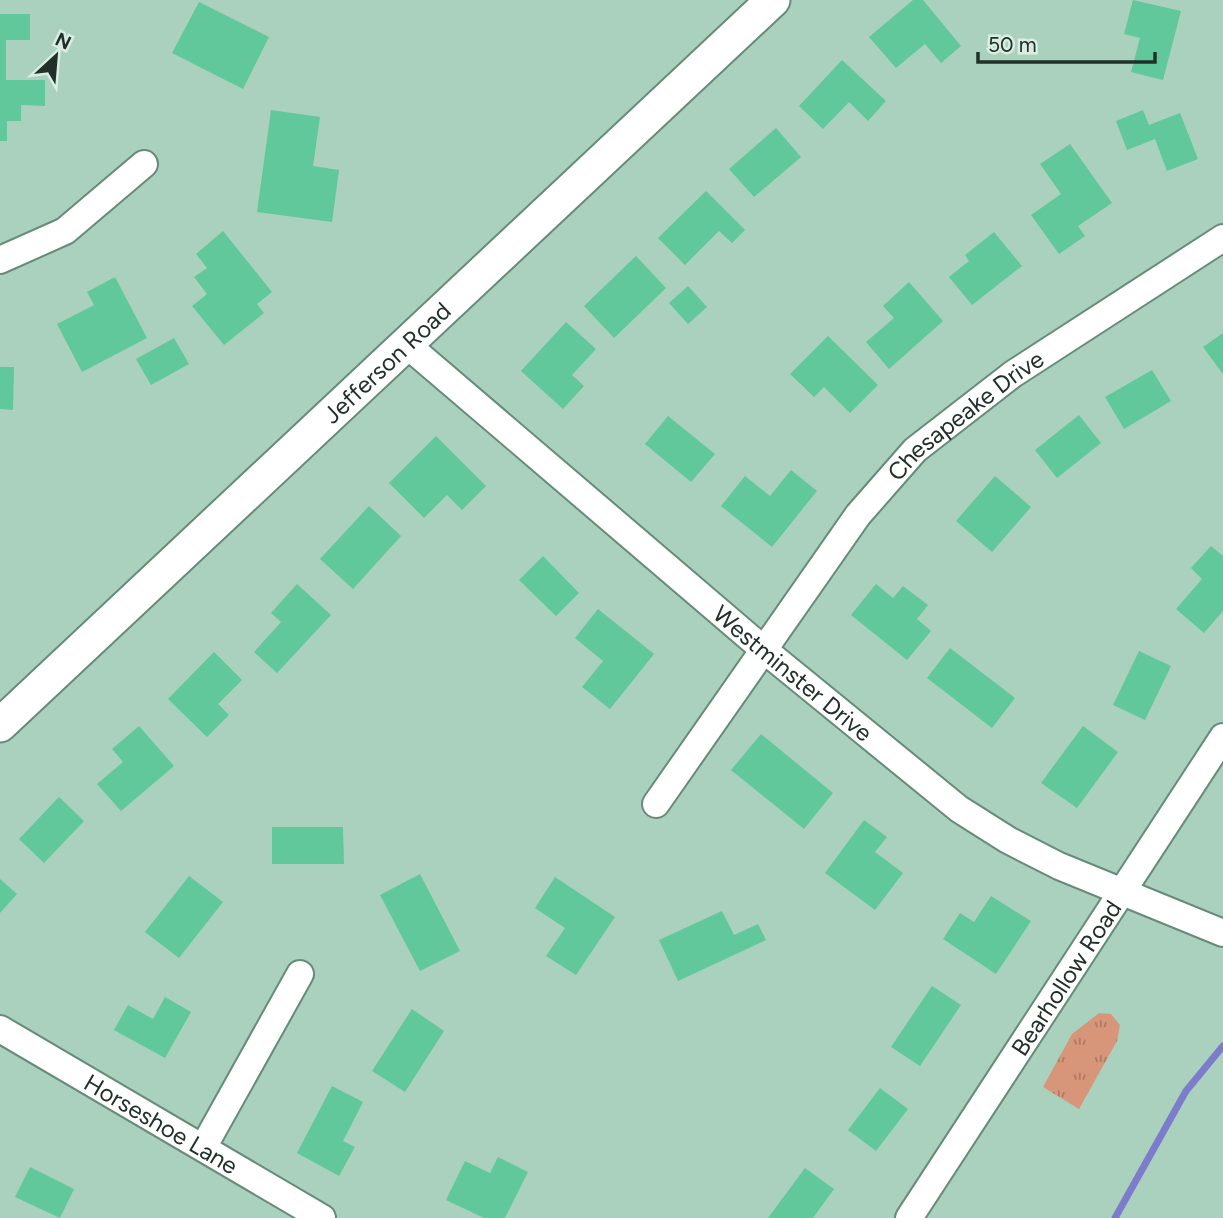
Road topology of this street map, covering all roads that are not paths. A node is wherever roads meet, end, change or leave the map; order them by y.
1 (773, 0) edge
2 (144, 163) dead end
3 (1223, 239) edge
4 (0, 260) edge
5 (406, 344) junction
6 (763, 649) junction
7 (0, 725) edge
8 (1223, 737) edge
9 (656, 804) dead end
10 (1123, 894) junction
11 (1223, 933) edge
12 (300, 974) dead end
13 (0, 1029) edge
14 (204, 1146) junction
15 (322, 1218) edge
16 (909, 1218) edge

1 - 5 street, Jefferson Road
2 - 4 street
3 - 6 street, Chesapeake Drive
5 - 6 street, Westminster Drive
5 - 7 street, Jefferson Road
6 - 9 street, Chesapeake Drive
6 - 10 street, Westminster Drive
8 - 10 street, Bearhollow Road
10 - 11 street, Westminster Drive
10 - 16 street, Bearhollow Road
12 - 14 street
13 - 14 street, Horseshoe Lane
14 - 15 street, Horseshoe Lane

